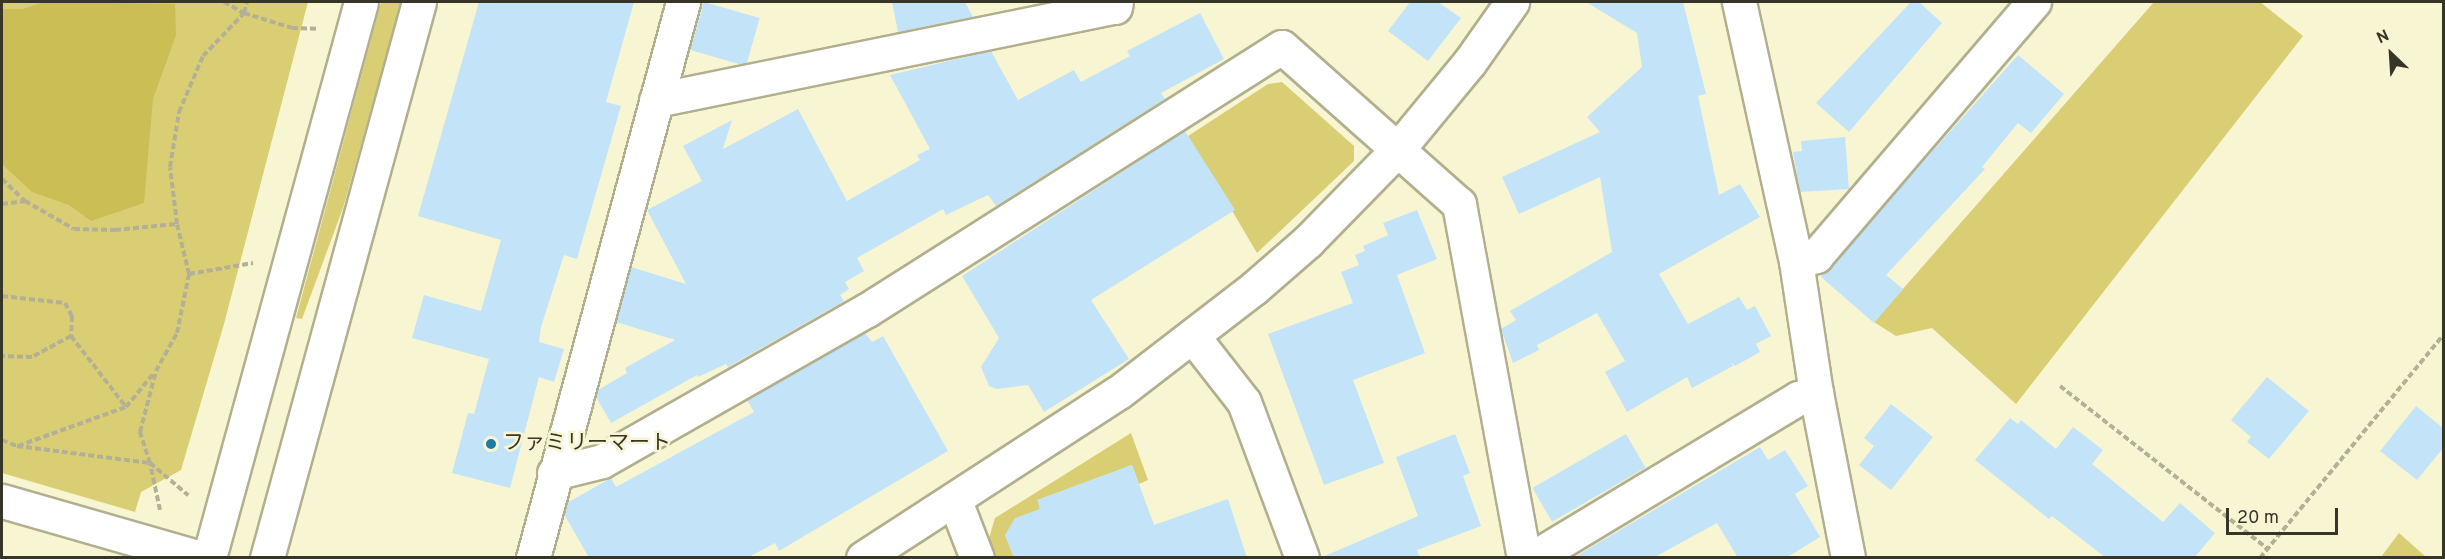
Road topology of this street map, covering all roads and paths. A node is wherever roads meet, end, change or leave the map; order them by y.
1 (224, 2) edge
2 (247, 2) edge
3 (361, 2) edge
4 (419, 2) edge
5 (682, 2) edge
6 (1116, 2) edge
7 (1512, 2) edge
8 (2034, 2) edge
9 (1745, 3) edge
10 (244, 13) junction
11 (320, 29) dead end
12 (656, 100) junction
13 (1398, 149) junction
14 (2, 179) edge
15 (25, 201) junction
16 (2, 204) edge
17 (177, 224) junction
18 (1796, 261) junction
19 (253, 263) dead end
20 (189, 274) junction
21 (2, 296) edge
22 (2444, 334) edge
23 (71, 336) junction
24 (1194, 338) junction
25 (2, 356) edge
26 (156, 371) junction
27 (2060, 386) dead end
28 (1816, 393) junction
29 (126, 407) junction
30 (2, 440) edge
31 (18, 446) junction
32 (150, 463) junction
33 (554, 473) junction
34 (188, 495) dead end
35 (2, 501) edge
36 (955, 501) junction
37 (160, 510) dead end
38 (2268, 549) junction
39 (201, 558) edge
40 (210, 558) edge
41 (267, 558) edge
42 (533, 558) edge
43 (863, 558) edge
44 (977, 558) edge
45 (1302, 558) edge
46 (1524, 558) edge
47 (1533, 558) edge
48 (1848, 558) edge
49 (2260, 558) edge

1 - 10 path
2 - 10 path
3 - 40 street
4 - 41 street
5 - 12 street
6 - 12 street
7 - 13 street
8 - 18 street
9 - 18 street
10 - 11 path
10 - 17 path
12 - 33 street
13 - 24 street
13 - 33 street
13 - 46 street
14 - 15 path
15 - 16 path
15 - 17 path
17 - 20 path
18 - 28 street
19 - 20 path
20 - 26 path
21 - 23 path
22 - 38 path
23 - 25 path
23 - 29 path
24 - 36 street
24 - 45 street
26 - 29 path
26 - 32 path
27 - 38 path
28 - 47 street
28 - 48 street
29 - 31 path
30 - 31 path
31 - 32 path
32 - 34 path
32 - 37 path
33 - 42 street
35 - 39 street
36 - 43 street
36 - 44 street
38 - 49 path

